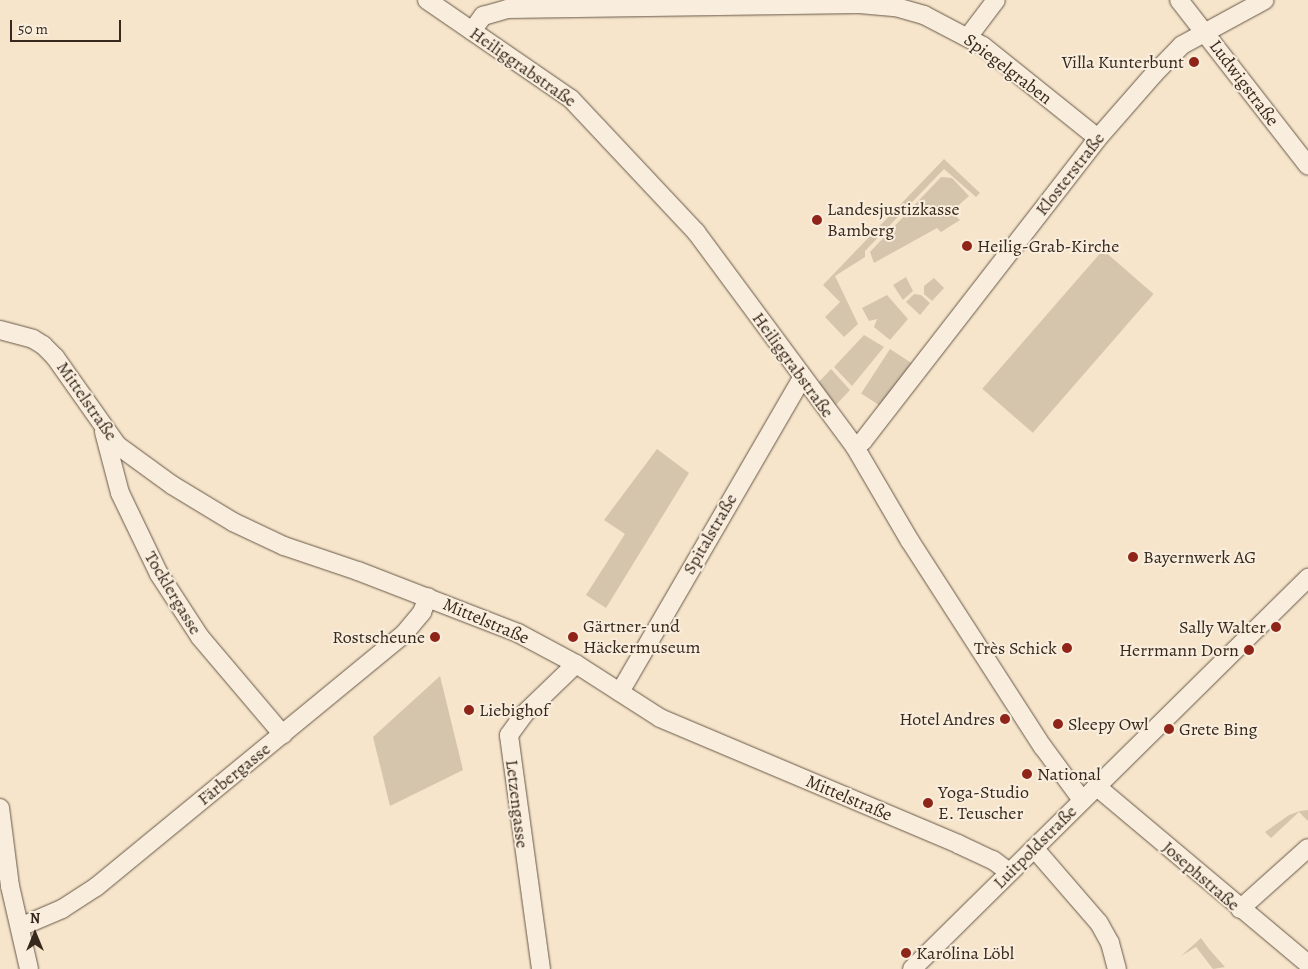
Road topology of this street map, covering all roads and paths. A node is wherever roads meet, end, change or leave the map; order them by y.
1 (427, 0) edge
2 (996, 0) edge
3 (1178, 0) edge
4 (1265, 0) edge
5 (472, 31) junction
6 (1206, 32) junction
7 (968, 37) junction
8 (1098, 138) junction
9 (1308, 166) edge
10 (0, 330) edge
11 (802, 378) junction
12 (104, 429) junction
13 (855, 447) junction
14 (1308, 578) edge
15 (428, 597) junction
16 (576, 664) junction
17 (620, 692) junction
18 (283, 735) junction
19 (1096, 786) junction
20 (1082, 800) junction
21 (0, 808) edge
22 (1034, 848) junction
23 (1308, 848) edge
24 (1009, 872) junction
25 (5, 886) edge
26 (1240, 908) junction
27 (20, 927) junction
28 (1308, 964) edge
29 (29, 969) edge
30 (541, 969) edge
31 (912, 969) edge
32 (1117, 969) edge

1 - 5 street, Heiliggrabstraße
2 - 7 street
3 - 6 street, Ludwigstraße
4 - 6 street, Klosterstraße
5 - 7 street, Spiegelgraben
5 - 11 street, Heiliggrabstraße
6 - 8 street, Klosterstraße
6 - 9 street, Ludwigstraße
7 - 8 street, Spiegelgraben
8 - 13 street, Klosterstraße
10 - 12 street, Mittelstraße
11 - 13 street, Heiliggrabstraße
11 - 17 street, Spitalstraße
12 - 15 street, Mittelstraße
12 - 18 street, Tocklergasse
13 - 20 street, Heiliggrabstraße
14 - 19 street, Luitpoldstraße
15 - 16 street, Mittelstraße
15 - 18 street, Färbergasse
16 - 17 street, Mittelstraße
16 - 30 street, Letzengasse
17 - 24 street, Mittelstraße
18 - 27 street, Färbergasse
19 - 20 street, Luitpoldstraße
19 - 26 street, Josephstraße
20 - 22 street, Luitpoldstraße
21 - 25 street
22 - 24 street, Luitpoldstraße
22 - 32 street
23 - 26 street
24 - 31 street, Luitpoldstraße
25 - 27 street
26 - 28 street, Josephstraße
27 - 29 street

